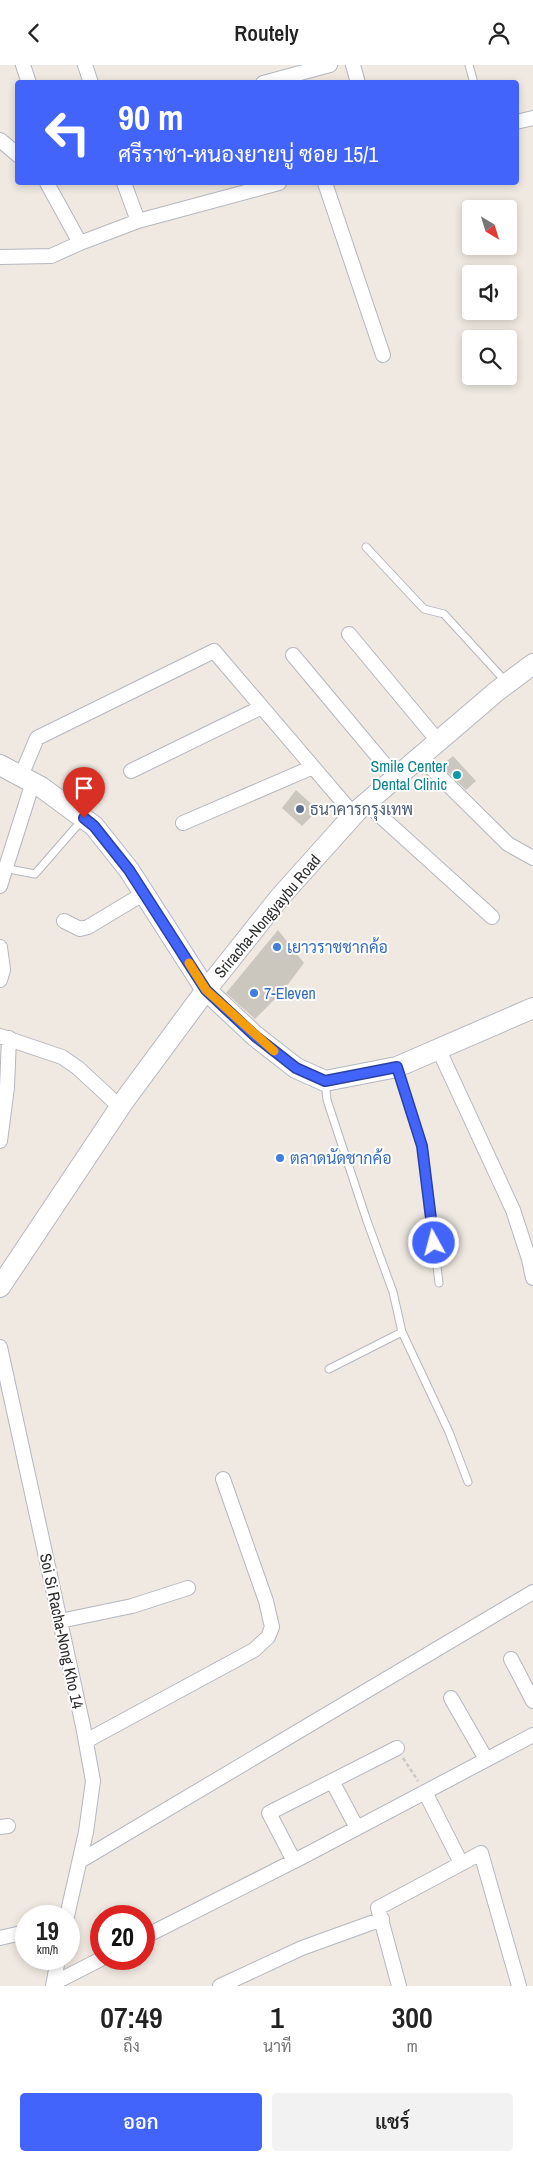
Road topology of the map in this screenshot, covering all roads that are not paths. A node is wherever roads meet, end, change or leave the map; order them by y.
1 (23, 65) edge
2 (85, 65) edge
3 (330, 65) edge
4 (353, 65) edge
5 (468, 65) edge
6 (28, 80) edge
7 (89, 80) edge
8 (273, 80) edge
9 (357, 80) edge
10 (473, 80) edge
11 (533, 118) edge
12 (519, 121) edge
13 (0, 140) edge
14 (15, 152) edge
15 (48, 185) edge
16 (125, 185) edge
17 (271, 185) edge
18 (326, 185) edge
19 (138, 221) junction
20 (80, 243) junction
21 (0, 257) edge
22 (382, 355) dead end
23 (366, 547) dead end
24 (349, 634) dead end
25 (293, 655) dead end
26 (533, 663) edge
27 (507, 683) junction
28 (262, 707) junction
29 (438, 741) junction
30 (420, 757) junction
31 (0, 765) edge
32 (313, 767) junction
33 (131, 771) dead end
34 (395, 777) junction
35 (27, 779) junction
36 (360, 809) junction
37 (84, 818) junction
38 (183, 823) dead end
39 (533, 858) edge
40 (14, 870) dead end
41 (0, 886) edge
42 (143, 894) junction
43 (492, 917) dead end
44 (64, 921) dead end
45 (0, 947) edge
46 (0, 980) edge
47 (206, 990) junction
48 (533, 1008) edge
49 (4, 1037) edge
50 (438, 1048) junction
51 (397, 1067) junction
52 (325, 1081) junction
53 (120, 1107) junction
54 (0, 1141) edge
55 (533, 1278) edge
56 (439, 1283) dead end
57 (0, 1287) edge
58 (402, 1332) junction
59 (0, 1347) edge
60 (329, 1369) dead end
61 (223, 1479) dead end
62 (468, 1482) dead end
63 (188, 1588) dead end
64 (533, 1592) edge
65 (60, 1621) junction
66 (511, 1659) dead end
67 (451, 1698) dead end
68 (533, 1701) edge
69 (533, 1735) edge
70 (86, 1741) junction
71 (397, 1748) road end
72 (486, 1759) junction
73 (332, 1781) junction
74 (425, 1792) junction
75 (357, 1828) junction
76 (80, 1861) junction
77 (294, 1861) junction
78 (461, 1863) junction
79 (70, 1905) edge
80 (382, 1919) junction
81 (155, 1931) edge
82 (15, 1934) edge
83 (0, 1936) edge
84 (90, 1965) edge
85 (56, 1970) edge
86 (54, 1984) edge
87 (220, 1986) edge
88 (399, 1986) edge
89 (519, 1986) edge

1 - 6 street
2 - 7 street
3 - 8 street
4 - 9 street
5 - 10 lane
11 - 12 street
13 - 14 street
15 - 20 street
16 - 19 street
17 - 19 street
18 - 22 street
19 - 20 street
20 - 21 street
23 - 27 lane
24 - 29 street
25 - 34 street
26 - 27 main road, Sriracha-Nongyaybu Road
27 - 29 main road, Sriracha-Nongyaybu Road
28 - 32 street
28 - 33 street
28 - 35 street
29 - 30 main road, Sriracha-Nongyaybu Road
30 - 34 main road, Sriracha-Nongyaybu Road
30 - 39 street
31 - 35 main road
32 - 36 street
32 - 38 street
34 - 36 main road, Sriracha-Nongyaybu Road
35 - 37 main road
35 - 41 street
36 - 43 street
36 - 47 main road, Sriracha-Nongyaybu Road
37 - 40 lane
37 - 42 main road
42 - 44 street
42 - 47 main road
45 - 46 street
47 - 52 main road
47 - 53 main road, Sriracha-Nongyaybu Road
48 - 50 main road
49 - 53 street
49 - 54 street
50 - 51 main road
50 - 55 street
51 - 52 main road
51 - 56 lane
52 - 58 lane
53 - 57 main road, Sriracha-Nongyaybu Road
58 - 60 lane
58 - 62 lane
59 - 65 street, Soi Si Racha-Nong Kho 14
61 - 70 street
63 - 65 street
64 - 76 street
65 - 70 street, Soi Si Racha-Nong Kho 14
66 - 68 street
67 - 72 street
69 - 72 street
70 - 76 street, Soi Si Racha-Nong Kho 14
71 - 73 street
72 - 74 street
73 - 75 street
73 - 77 street
74 - 75 street
74 - 78 street
75 - 77 street
76 - 79 street, Soi Si Racha-Nong Kho 14
77 - 81 street
78 - 80 street
78 - 89 street
80 - 87 street
80 - 88 street
82 - 83 street
84 - 86 street
85 - 86 street

